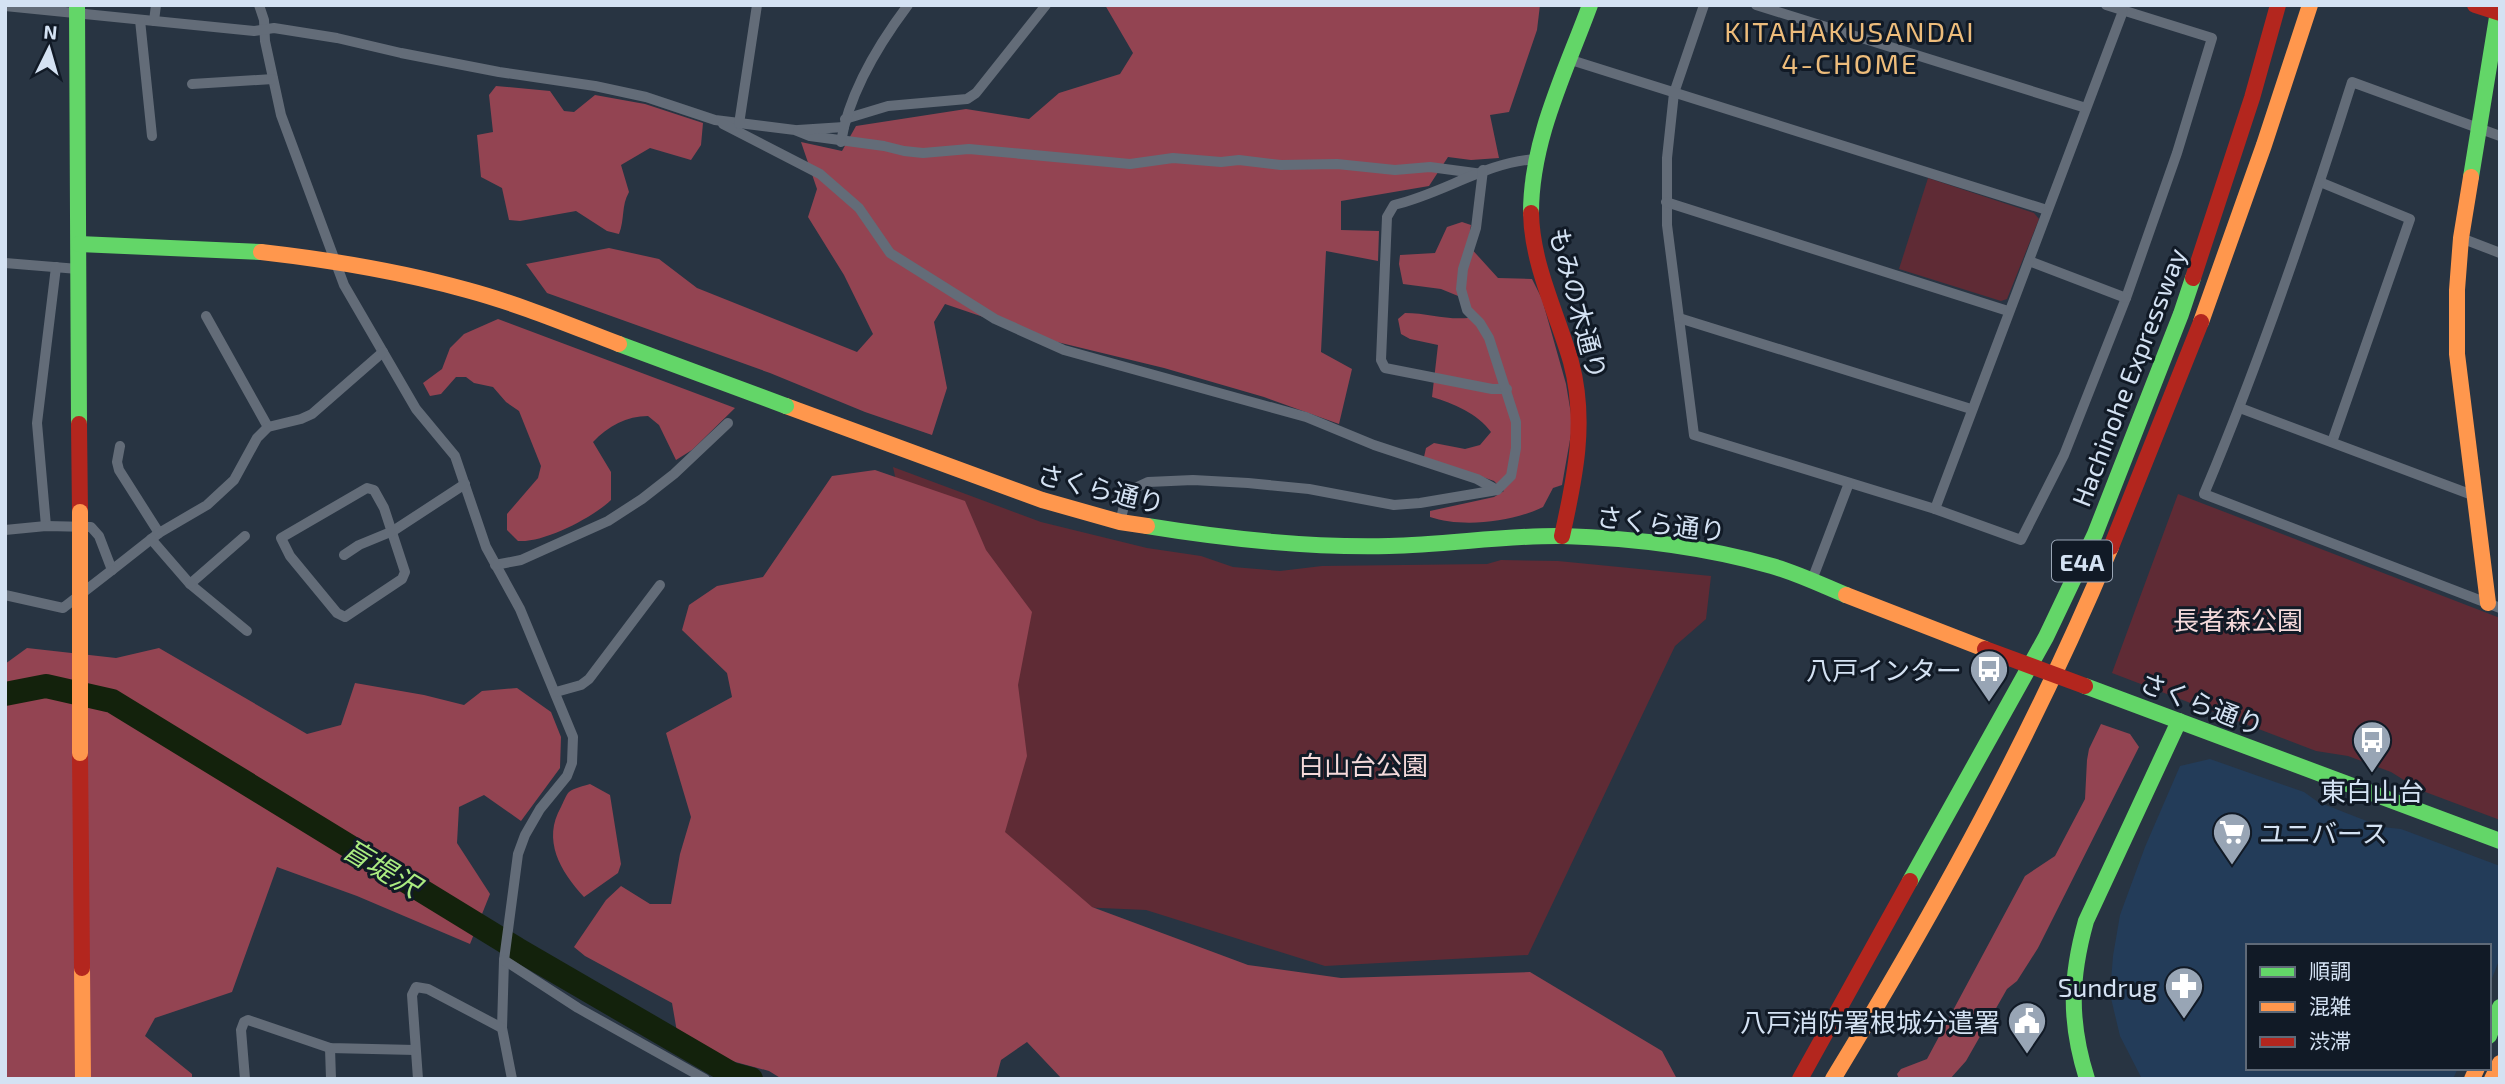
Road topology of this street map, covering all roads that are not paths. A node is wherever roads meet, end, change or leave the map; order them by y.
1 (156, 5) edge
2 (259, 5) edge
3 (757, 5) edge
4 (908, 5) edge
5 (1046, 5) edge
6 (1590, 5) edge
7 (1704, 5) edge
8 (1756, 5) edge
9 (2106, 5) edge
10 (2278, 5) edge
11 (2310, 5) edge
12 (2475, 5) edge
13 (5, 6) edge
14 (77, 10) edge
15 (2499, 10) edge
16 (2123, 11) junction
17 (140, 20) junction
18 (154, 21) junction
19 (265, 30) junction
20 (1571, 60) junction
21 (273, 79) junction
22 (192, 84) dead end
23 (1674, 93) junction
24 (2086, 107) junction
25 (715, 120) junction
26 (844, 123) junction
27 (739, 124) junction
28 (2477, 127) junction
29 (795, 130) junction
30 (152, 136) dead end
31 (2500, 136) edge
32 (841, 142) junction
33 (1537, 159) junction
34 (1479, 171) junction
35 (2320, 183) junction
36 (1666, 202) junction
37 (2047, 210) junction
38 (2461, 238) junction
39 (79, 244) junction
40 (2500, 253) edge
41 (2029, 261) junction
42 (5, 262) edge
43 (56, 267) junction
44 (78, 268) junction
45 (2126, 298) junction
46 (2008, 311) junction
47 (206, 316) dead end
48 (1679, 318) junction
49 (383, 352) junction
50 (1507, 389) junction
51 (2240, 408) junction
52 (1971, 409) junction
53 (728, 423) dead end
54 (268, 427) junction
55 (2332, 442) junction
56 (120, 446) dead end
57 (1849, 483) junction
58 (464, 484) junction
59 (1497, 491) junction
60 (2475, 496) junction
61 (1935, 509) junction
62 (1120, 522) junction
63 (46, 526) junction
64 (5, 530) edge
65 (393, 531) junction
66 (155, 536) junction
67 (245, 536) dead end
68 (1562, 536) junction
69 (344, 555) dead end
70 (495, 565) junction
71 (112, 570) junction
72 (1812, 580) junction
73 (190, 584) junction
74 (660, 585) dead end
75 (5, 595) edge
76 (2494, 605) edge
77 (247, 631) dead end
78 (556, 692) junction
79 (2179, 722) junction
80 (2500, 841) edge
81 (504, 960) junction
82 (2500, 1007) edge
83 (502, 1028) junction
84 (2491, 1031) edge
85 (330, 1048) junction
86 (415, 1050) junction
87 (2500, 1063) edge
88 (83, 1079) edge
89 (245, 1079) edge
90 (331, 1079) edge
91 (418, 1079) edge
92 (512, 1079) edge
93 (705, 1079) edge
94 (1800, 1079) edge
95 (1833, 1079) edge
96 (2087, 1079) edge
97 (2492, 1079) edge

1 - 18 street
2 - 19 street
3 - 27 street
4 - 26 street
5 - 26 street
6 - 20 main road, もみの木通り
7 - 23 street
8 - 24 street
9 - 16 street
10 - 94 main road, Hachinohe Expressway / E4A
11 - 95 main road, Hachinohe Expressway / E4A
12 - 15 main road
13 - 14 street
14 - 17 street
14 - 39 main road
15 - 28 main road
16 - 24 street
16 - 45 street
17 - 18 street
17 - 30 street
18 - 19 street
19 - 21 street
19 - 25 street
20 - 23 street
20 - 33 main road, もみの木通り
21 - 22 street
21 - 49 street
23 - 36 street
23 - 37 street
24 - 37 street
25 - 27 street
25 - 59 street
26 - 29 street
26 - 32 street
27 - 29 street
28 - 31 street
28 - 35 street
28 - 38 main road
29 - 32 street
32 - 34 street
33 - 34 street
33 - 68 main road, もみの木通り
34 - 50 street
34 - 50 street
35 - 51 street
35 - 55 street
36 - 46 street
36 - 48 street
37 - 41 street
38 - 40 street
38 - 60 main road
39 - 44 main road
39 - 62 main road, さくら通り, bridge
41 - 45 street
41 - 46 street
42 - 43 street
43 - 44 street
43 - 63 street
44 - 88 main road, bridge
45 - 61 street
46 - 52 street
47 - 54 street
48 - 52 street
48 - 57 street
49 - 54 street
49 - 58 street
50 - 59 street
51 - 55 street
51 - 76 street
52 - 61 street
53 - 70 street
54 - 66 street
55 - 60 street
56 - 66 street
57 - 61 street
57 - 72 street
58 - 65 street
58 - 70 street
59 - 62 street
60 - 76 main road
62 - 68 main road, さくら通り
63 - 64 street
63 - 71 street
65 - 65 street
65 - 69 street
66 - 71 street
66 - 73 street
67 - 73 street
68 - 72 main road, さくら通り
70 - 78 street
71 - 75 street
72 - 79 main road, さくら通り, bridge
73 - 77 street
74 - 78 street
78 - 81 street
79 - 80 main road, さくら通り
79 - 96 main road
81 - 83 street
81 - 93 street
82 - 84 main road
83 - 86 street
83 - 92 street
85 - 86 street
85 - 89 street
85 - 90 street
86 - 91 street
87 - 97 main road

